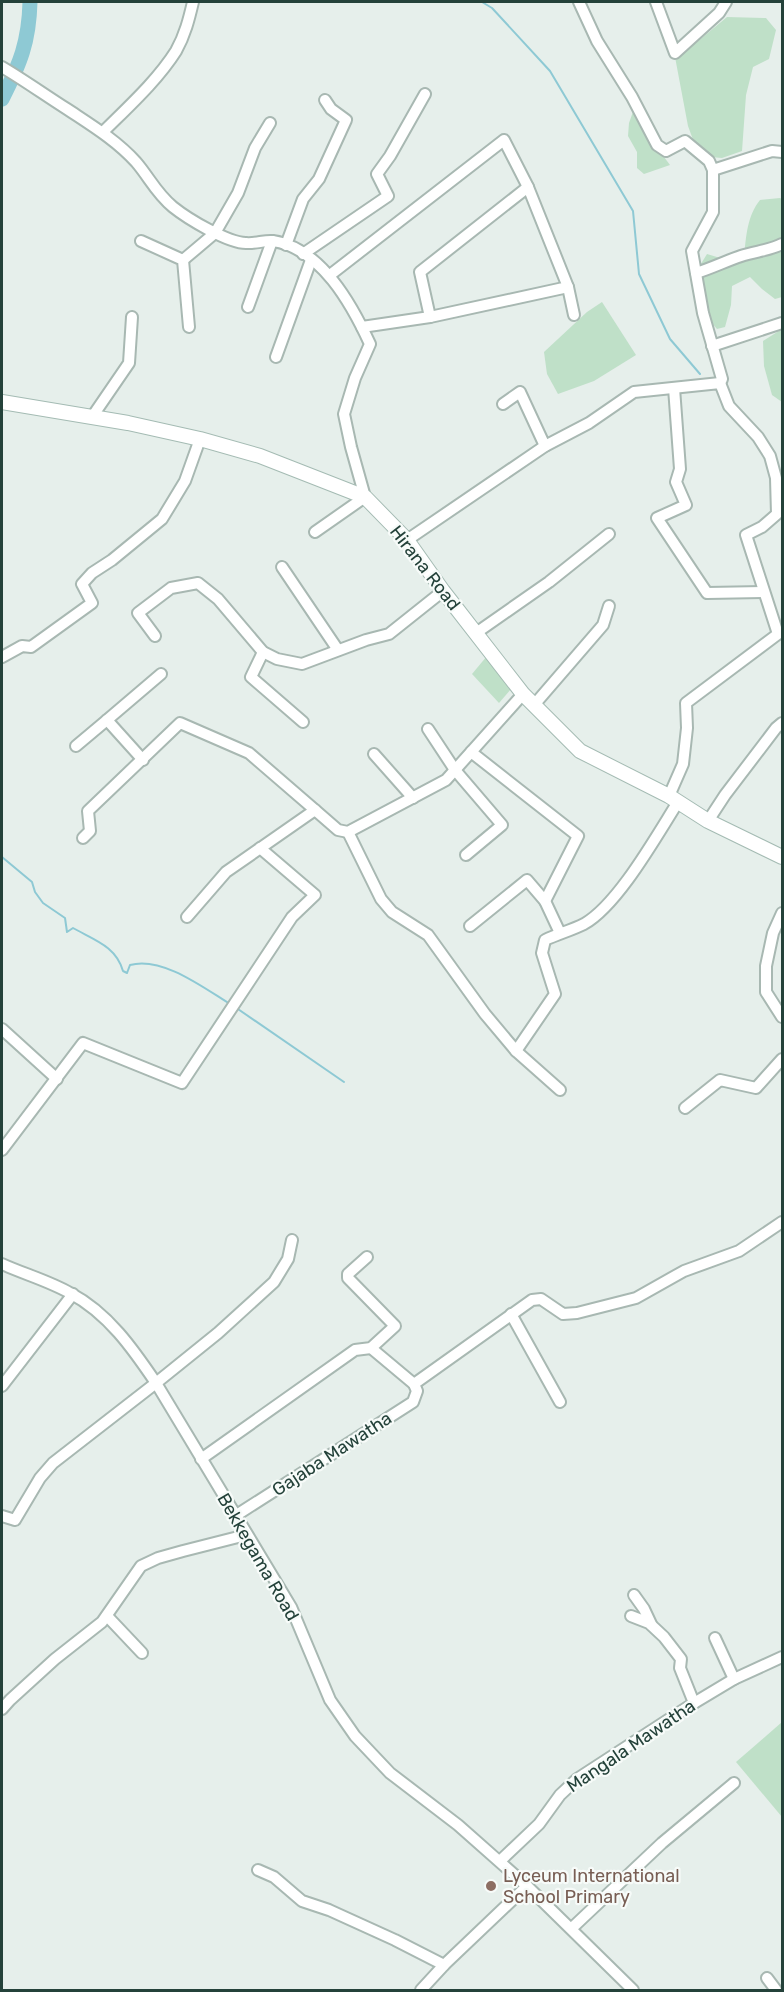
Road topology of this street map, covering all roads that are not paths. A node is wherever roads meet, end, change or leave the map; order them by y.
1 (193, 2) edge
2 (579, 2) edge
3 (656, 2) edge
4 (726, 2) edge
5 (5, 69) edge
6 (425, 94) dead end
7 (325, 100) dead end
8 (270, 123) dead end
9 (103, 132) junction
10 (783, 152) edge
11 (713, 170) junction
12 (528, 187) junction
13 (215, 233) junction
14 (141, 241) dead end
15 (272, 241) junction
16 (783, 244) edge
17 (286, 245) junction
18 (307, 257) junction
19 (183, 260) junction
20 (696, 273) junction
21 (330, 275) junction
22 (568, 287) junction
23 (248, 307) dead end
24 (574, 315) dead end
25 (430, 317) junction
26 (132, 318) dead end
27 (783, 323) edge
28 (189, 327) dead end
29 (362, 327) junction
30 (712, 346) junction
31 (276, 357) dead end
32 (720, 383) junction
33 (674, 388) junction
34 (2, 402) edge
35 (503, 404) dead end
36 (92, 417) junction
37 (200, 439) junction
38 (545, 446) junction
39 (365, 497) junction
40 (315, 532) dead end
41 (609, 534) dead end
42 (407, 540) junction
43 (282, 567) dead end
44 (442, 591) junction
45 (763, 592) junction
46 (609, 606) dead end
47 (476, 633) junction
48 (155, 636) dead end
49 (780, 638) edge
50 (338, 650) junction
51 (263, 652) junction
52 (2, 657) edge
53 (161, 674) dead end
54 (523, 694) junction
55 (534, 705) junction
56 (107, 720) junction
57 (303, 722) dead end
58 (783, 723) edge
59 (428, 729) dead end
60 (76, 746) dead end
61 (471, 752) junction
62 (374, 754) dead end
63 (143, 760) junction
64 (455, 770) junction
65 (413, 798) junction
66 (674, 799) junction
67 (315, 810) junction
68 (708, 821) junction
69 (348, 832) junction
70 (83, 838) dead end
71 (260, 848) junction
72 (466, 855) dead end
73 (783, 857) edge
74 (545, 900) junction
75 (783, 913) edge
76 (187, 917) dead end
77 (470, 926) dead end
78 (560, 933) junction
79 (783, 1017) edge
80 (2, 1029) edge
81 (516, 1051) junction
82 (783, 1059) edge
83 (57, 1079) junction
84 (560, 1090) dead end
85 (685, 1108) dead end
86 (2, 1150) edge
87 (783, 1222) edge
88 (292, 1240) dead end
89 (366, 1257) dead end
90 (2, 1264) edge
91 (73, 1294) junction
92 (511, 1314) junction
93 (371, 1348) junction
94 (156, 1383) junction
95 (414, 1384) junction
96 (2, 1386) edge
97 (560, 1402) dead end
98 (201, 1459) junction
99 (2, 1516) edge
100 (235, 1516) junction
101 (246, 1535) junction
102 (634, 1595) dead end
103 (107, 1616) junction
104 (631, 1616) dead end
105 (651, 1624) junction
106 (715, 1638) dead end
107 (142, 1653) dead end
108 (783, 1657) edge
109 (734, 1679) junction
110 (694, 1703) junction
111 (2, 1709) edge
112 (734, 1783) dead end
113 (500, 1861) junction
114 (258, 1870) dead end
115 (527, 1886) junction
116 (572, 1929) junction
117 (444, 1965) junction
118 (767, 1978) dead end
119 (421, 1990) edge
120 (633, 1990) edge
121 (776, 1990) edge

1 - 9 street
2 - 11 street
3 - 4 street
5 - 9 street
6 - 18 street
7 - 17 street
8 - 13 street
9 - 13 street
10 - 11 street
11 - 20 street
12 - 21 street
12 - 22 street
12 - 25 street
13 - 15 street
13 - 19 street
14 - 19 street
15 - 17 street
15 - 23 street
16 - 20 street
17 - 18 street
18 - 21 street
18 - 31 street
19 - 28 street
20 - 30 street
21 - 29 street
22 - 24 street
22 - 25 street
25 - 29 street
26 - 36 street
27 - 30 street
29 - 39 street
30 - 32 street
32 - 33 street
32 - 45 street
33 - 38 street
33 - 45 street
34 - 36 street, Hirana Road
35 - 38 street
36 - 37 street, Hirana Road
37 - 39 street, Hirana Road
37 - 52 street
38 - 42 street
39 - 40 street
39 - 42 street, Hirana Road
41 - 47 street
42 - 44 street, Hirana Road
43 - 50 street
44 - 47 street, Hirana Road
44 - 50 street
45 - 49 street
46 - 55 street
47 - 54 street, Hirana Road
48 - 51 street
49 - 66 street
50 - 51 street
51 - 57 street
53 - 56 street
54 - 55 street, Hirana Road
54 - 61 street
55 - 66 street, Hirana Road
56 - 60 street
56 - 63 street
58 - 68 street
59 - 64 street
61 - 64 street
61 - 74 street
62 - 65 street
63 - 67 street
63 - 70 street
64 - 65 street
64 - 72 street
65 - 69 street
66 - 68 street, Hirana Road
66 - 78 street
67 - 69 street
67 - 71 street
68 - 73 street, Hirana Road
69 - 81 street
71 - 76 street
71 - 83 street
74 - 77 street
74 - 78 street
75 - 79 street
78 - 81 street
80 - 83 street
81 - 84 street
82 - 85 street
83 - 86 street
87 - 92 street
88 - 94 street
89 - 93 street
90 - 91 street, Bekkegama Road
91 - 94 street, Bekkegama Road
91 - 96 street
92 - 95 street
92 - 97 street
93 - 95 street
93 - 98 street
94 - 98 street, Bekkegama Road
94 - 99 street
95 - 100 street, Gajaba Mawatha
98 - 100 street, Bekkegama Road
100 - 101 street, Bekkegama Road
101 - 103 street
101 - 113 street, Bekkegama Road
102 - 105 street
103 - 107 street
103 - 111 street
104 - 105 street
105 - 110 street
106 - 109 street
108 - 109 street, Mangala Mawatha
109 - 110 street, Mangala Mawatha
110 - 113 street, Mangala Mawatha
112 - 116 street
113 - 115 street, Bekkegama Road
114 - 117 street
115 - 116 street, Bekkegama Road
115 - 117 street
116 - 120 street, Bekkegama Road
117 - 119 street
118 - 121 street

